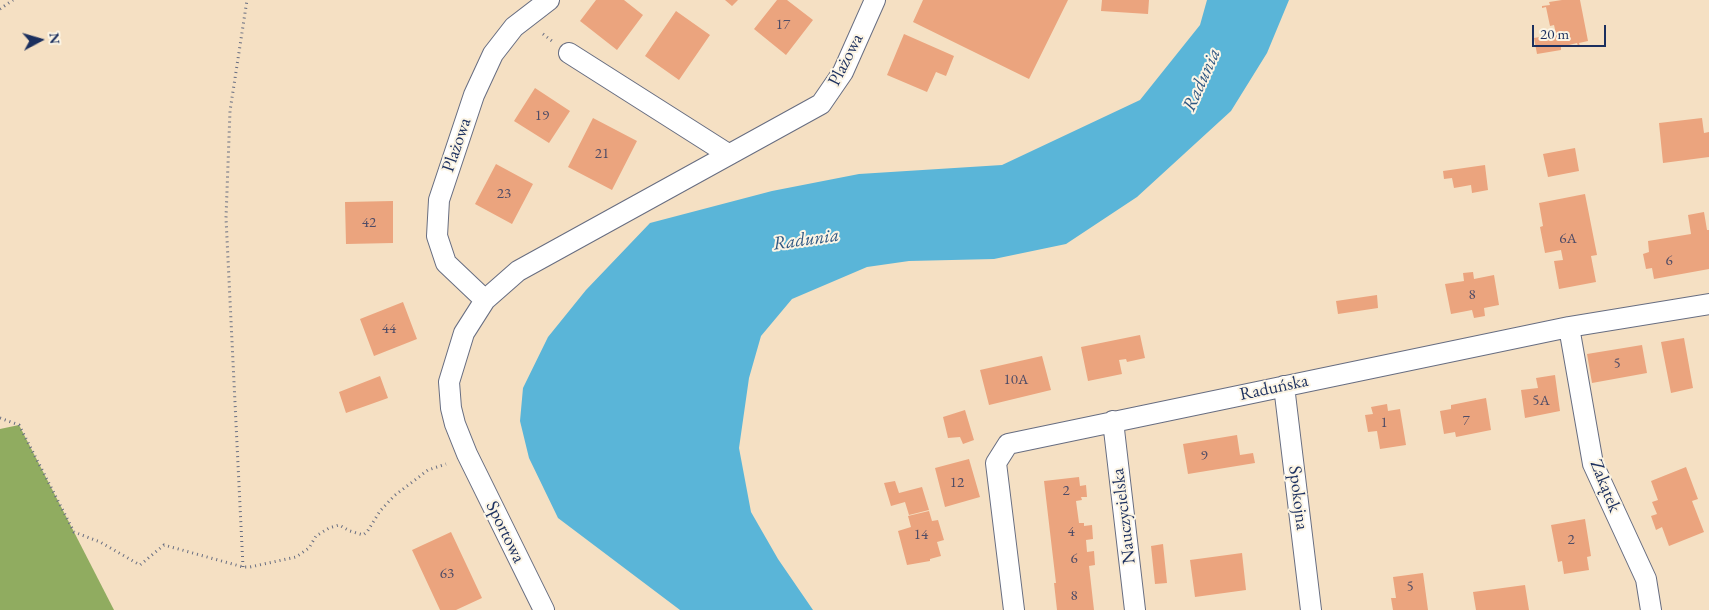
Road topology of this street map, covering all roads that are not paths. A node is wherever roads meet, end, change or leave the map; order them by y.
1 (549, 0) edge
2 (875, 0) edge
3 (569, 53) dead end
4 (728, 154) junction
5 (485, 300) junction
6 (1709, 304) edge
7 (1569, 327) junction
8 (1284, 386) junction
9 (1113, 422) junction
10 (467, 454) joint
11 (544, 610) edge
12 (1014, 610) edge
13 (1135, 610) edge
14 (1312, 610) edge
15 (1651, 610) edge

1 - 5 street, Plażowa
2 - 4 street, Plażowa
3 - 4 street
4 - 5 street, Plażowa
5 - 10 street, Plażowa
6 - 7 street, Raduńska
7 - 8 street, Raduńska
7 - 15 street, Zakątek
8 - 9 street, Raduńska
8 - 14 street, Spokojna
9 - 12 street, Raduńska
9 - 13 street, Nauczycielska
10 - 11 street, Sportowa

